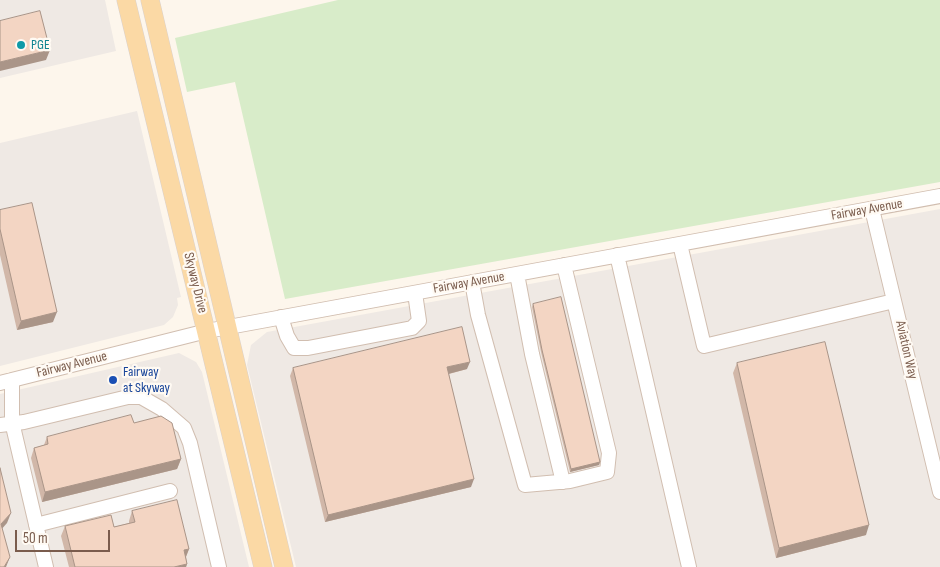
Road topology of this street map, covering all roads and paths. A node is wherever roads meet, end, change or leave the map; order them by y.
1 (126, 0) edge
2 (150, 0) edge
3 (940, 196) edge
4 (872, 209) junction
5 (680, 244) junction
6 (616, 255) junction
7 (564, 265) junction
8 (517, 274) junction
9 (472, 282) junction
10 (415, 293) junction
11 (894, 301) junction
12 (282, 317) junction
13 (227, 327) junction
14 (207, 331) junction
15 (6, 381) edge
16 (6, 424) edge
17 (563, 482) junction
18 (170, 491) dead end
19 (940, 492) edge
20 (36, 525) junction
21 (46, 567) edge
22 (219, 567) edge
23 (263, 567) edge
24 (284, 567) edge
25 (690, 567) edge

1 - 14 main road, Skyway Drive
2 - 13 main road, Skyway Drive
3 - 4 street, Fairway Avenue
4 - 5 street, Fairway Avenue
4 - 11 street, Aviation Way
5 - 6 street, Fairway Avenue
5 - 11 street
6 - 7 street, Fairway Avenue
6 - 25 street
7 - 8 street, Fairway Avenue
7 - 17 street
8 - 9 street, Fairway Avenue
8 - 17 street
9 - 10 street, Fairway Avenue
9 - 17 street
10 - 12 street, Fairway Avenue
10 - 12 street
11 - 19 street, Aviation Way
12 - 13 street, Fairway Avenue
13 - 14 street, Fairway Avenue
13 - 24 main road, Skyway Drive
14 - 15 street, Fairway Avenue
14 - 23 main road, Skyway Drive
15 - 16 street
16 - 20 street
16 - 22 street
18 - 20 street
20 - 21 street

